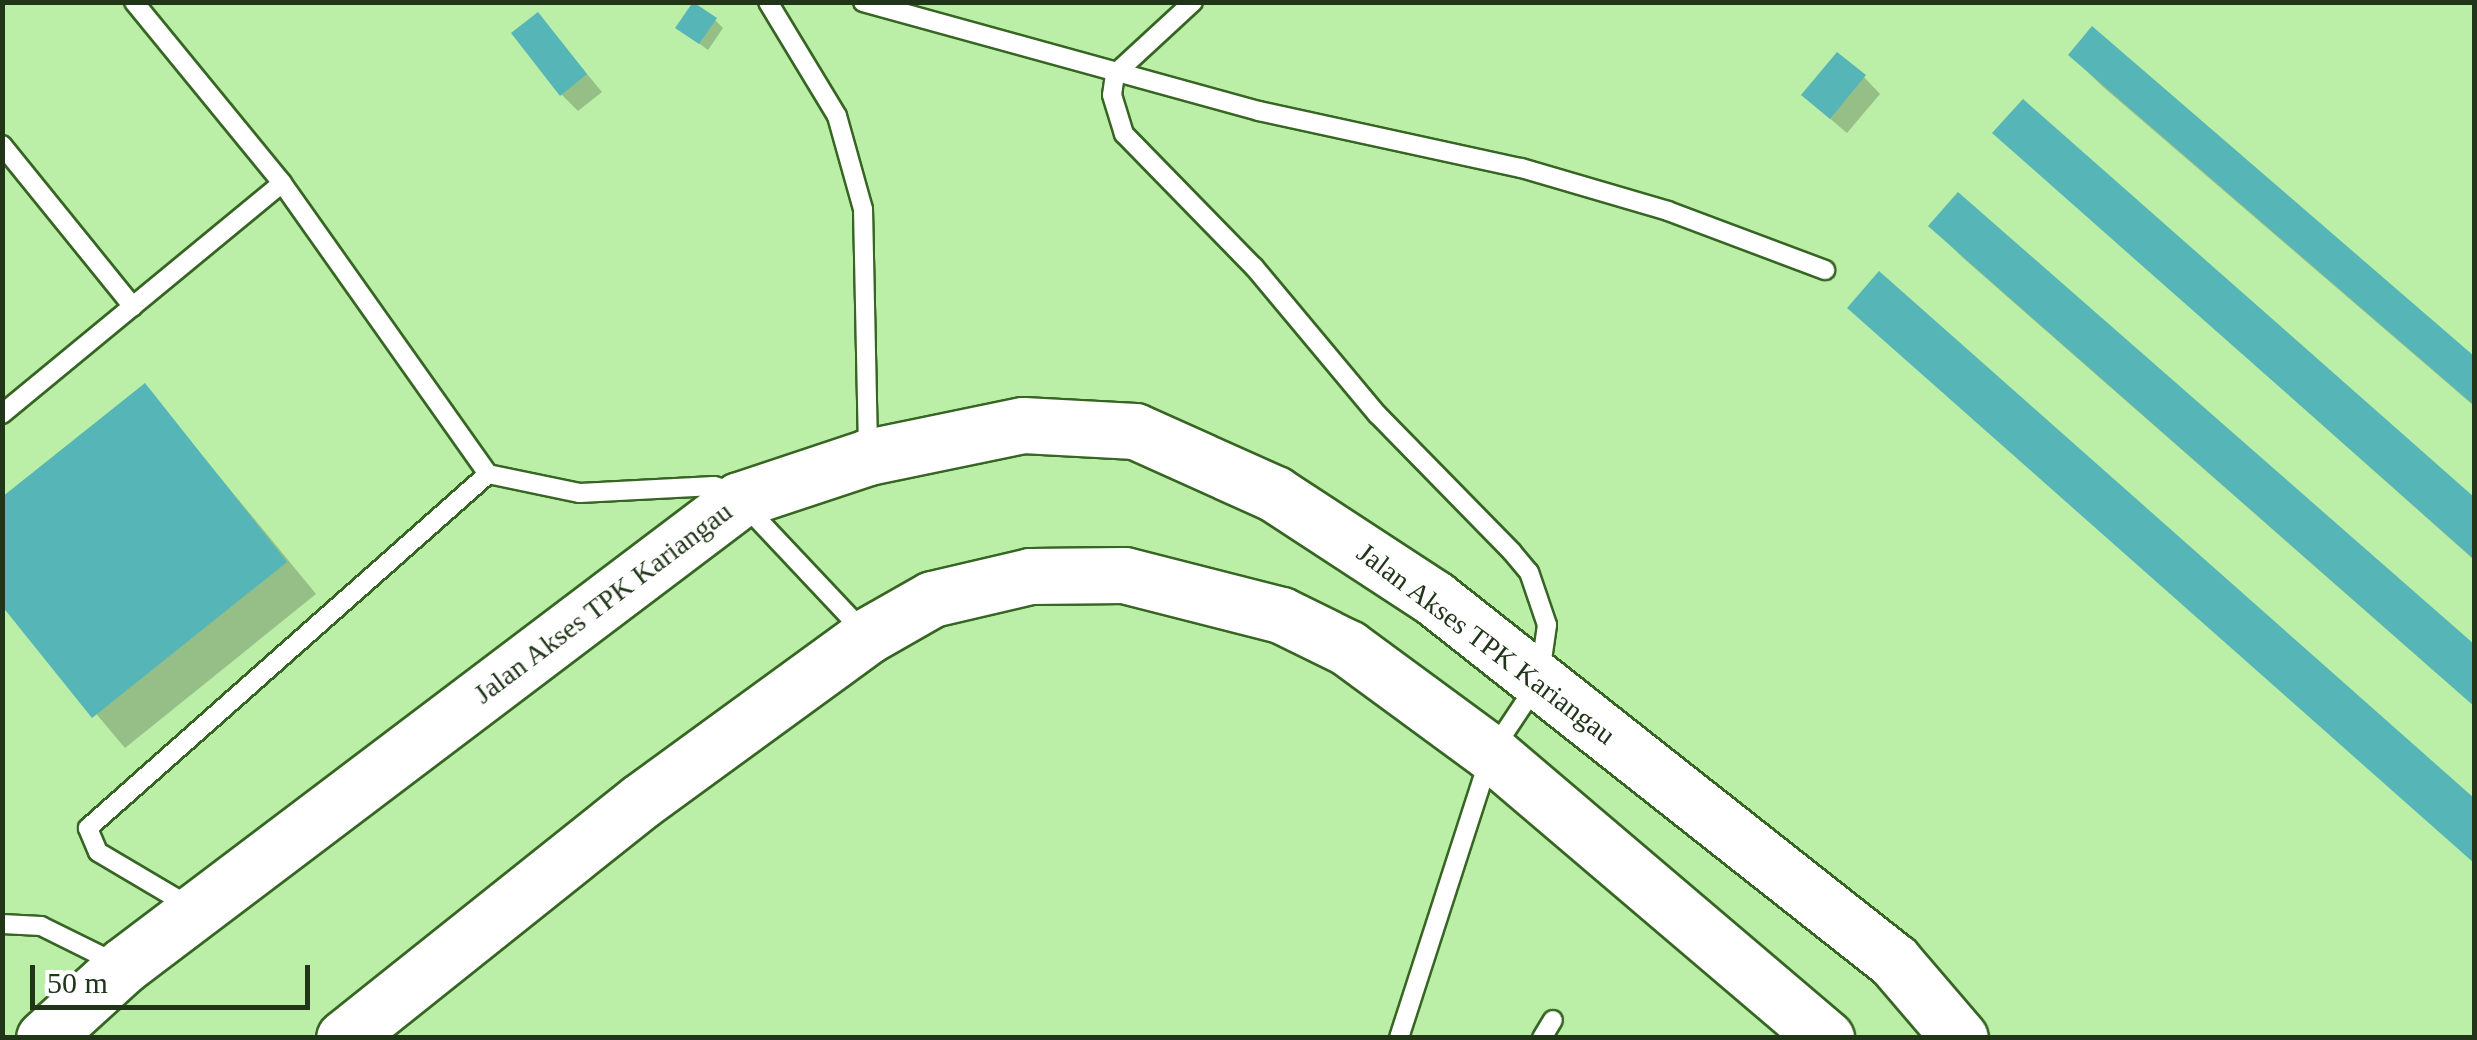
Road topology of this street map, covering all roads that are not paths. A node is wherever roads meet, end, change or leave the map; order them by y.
1 (134, 2) edge
2 (768, 2) edge
3 (862, 2) edge
4 (1193, 2) edge
5 (1114, 74) junction
6 (2, 145) edge
7 (282, 183) junction
8 (1826, 270) dead end
9 (133, 307) junction
10 (3, 414) edge
11 (868, 457) junction
12 (488, 474) junction
13 (740, 500) junction
14 (867, 636) junction
15 (1539, 681) junction
16 (1491, 753) junction
17 (196, 911) junction
18 (2, 924) edge
19 (123, 966) junction
20 (1553, 1020) dead end
21 (44, 1038) edge
22 (344, 1038) edge
23 (1399, 1038) edge
24 (1542, 1038) edge
25 (1826, 1038) edge
26 (1960, 1038) edge

1 - 7 lane
2 - 11 lane
3 - 5 lane
4 - 5 lane
5 - 8 lane
5 - 15 lane
6 - 9 lane
7 - 9 lane
7 - 12 lane
9 - 10 lane
11 - 13 highway, Jalan Akses TPK Kariangau
11 - 15 highway, Jalan Akses TPK Kariangau
12 - 13 lane
12 - 17 lane
13 - 14 lane
13 - 17 highway, Jalan Akses TPK Kariangau
14 - 16 highway
14 - 22 highway
15 - 16 lane
15 - 26 highway, Jalan Akses TPK Kariangau
16 - 23 lane
16 - 25 highway
17 - 19 highway, Jalan Akses TPK Kariangau
18 - 19 lane
19 - 21 highway, Jalan Akses TPK Kariangau
20 - 24 lane

